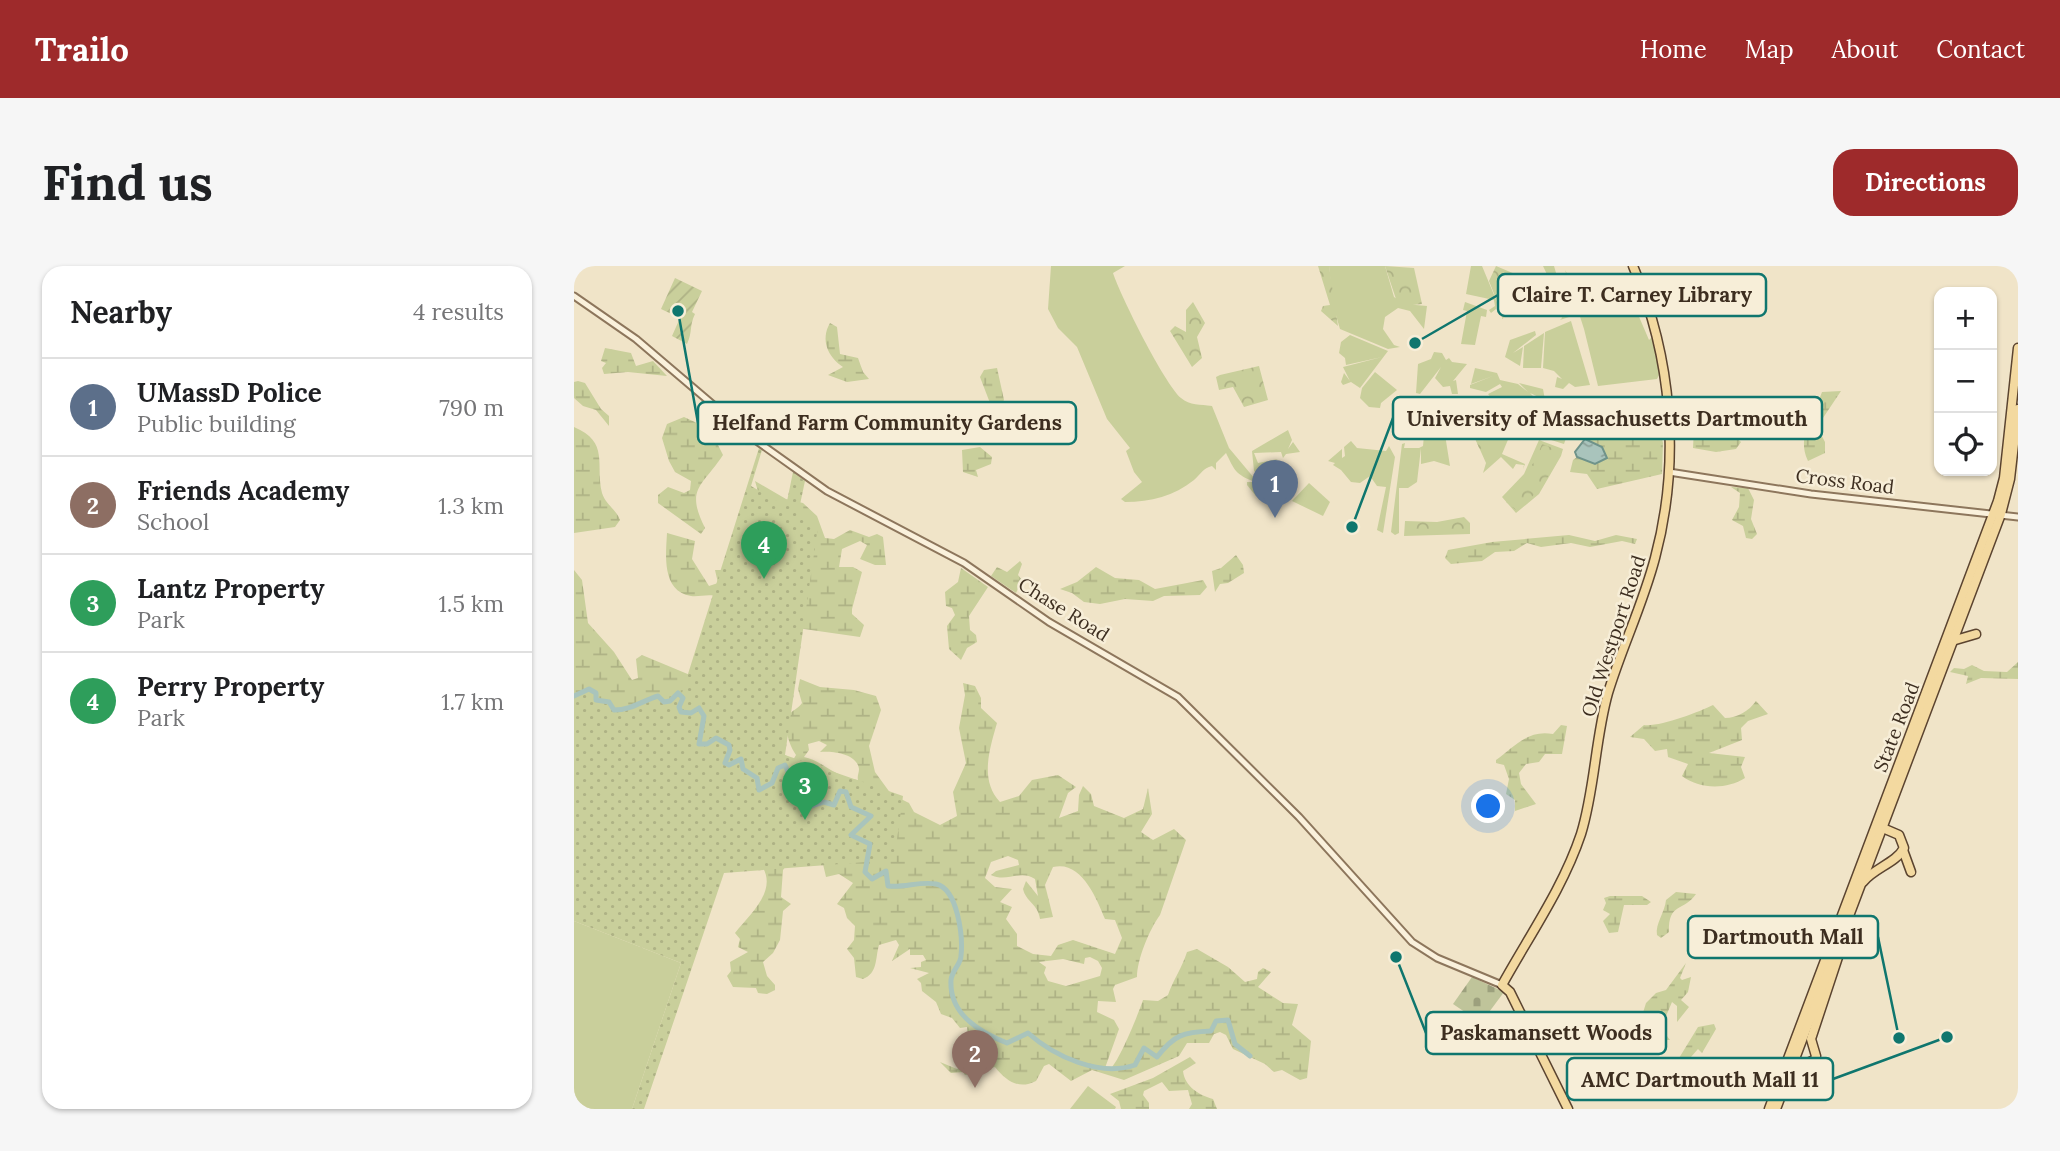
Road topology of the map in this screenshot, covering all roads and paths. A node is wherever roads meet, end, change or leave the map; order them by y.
1 (1633, 266) edge
2 (574, 296) edge
3 (2018, 348) edge
4 (2018, 409) edge
5 (1669, 472) junction
6 (1997, 514) junction
7 (2018, 517) edge
8 (1976, 634) dead end
9 (1952, 642) junction
10 (1878, 826) junction
11 (1903, 850) junction
12 (1893, 859) junction
13 (1859, 887) junction
14 (1848, 916) junction
15 (1502, 985) junction
16 (1823, 1004) junction
17 (1805, 1032) junction
18 (1790, 1072) junction
19 (1568, 1109) edge
20 (1769, 1109) edge
21 (1776, 1109) edge

1 - 5 main road, Old Westport Road
2 - 15 street, Chase Road
3 - 6 main road, State Road
4 - 6 main road, State Road
5 - 6 street, Cross Road
5 - 15 main road, Old Westport Road
6 - 7 street, Cross Road
6 - 9 main road, State Road
6 - 10 main road, State Road
8 - 9 main road
9 - 10 main road, State Road
10 - 11 main road
10 - 13 main road, State Road
10 - 20 main road, State Road
11 - 12 main road
11 - 12 main road
12 - 13 main road
13 - 14 main road, State Road
14 - 16 main road
14 - 17 main road, State Road
15 - 19 main road
16 - 17 main road
16 - 18 main road
17 - 18 main road, State Road
18 - 21 main road, State Road

